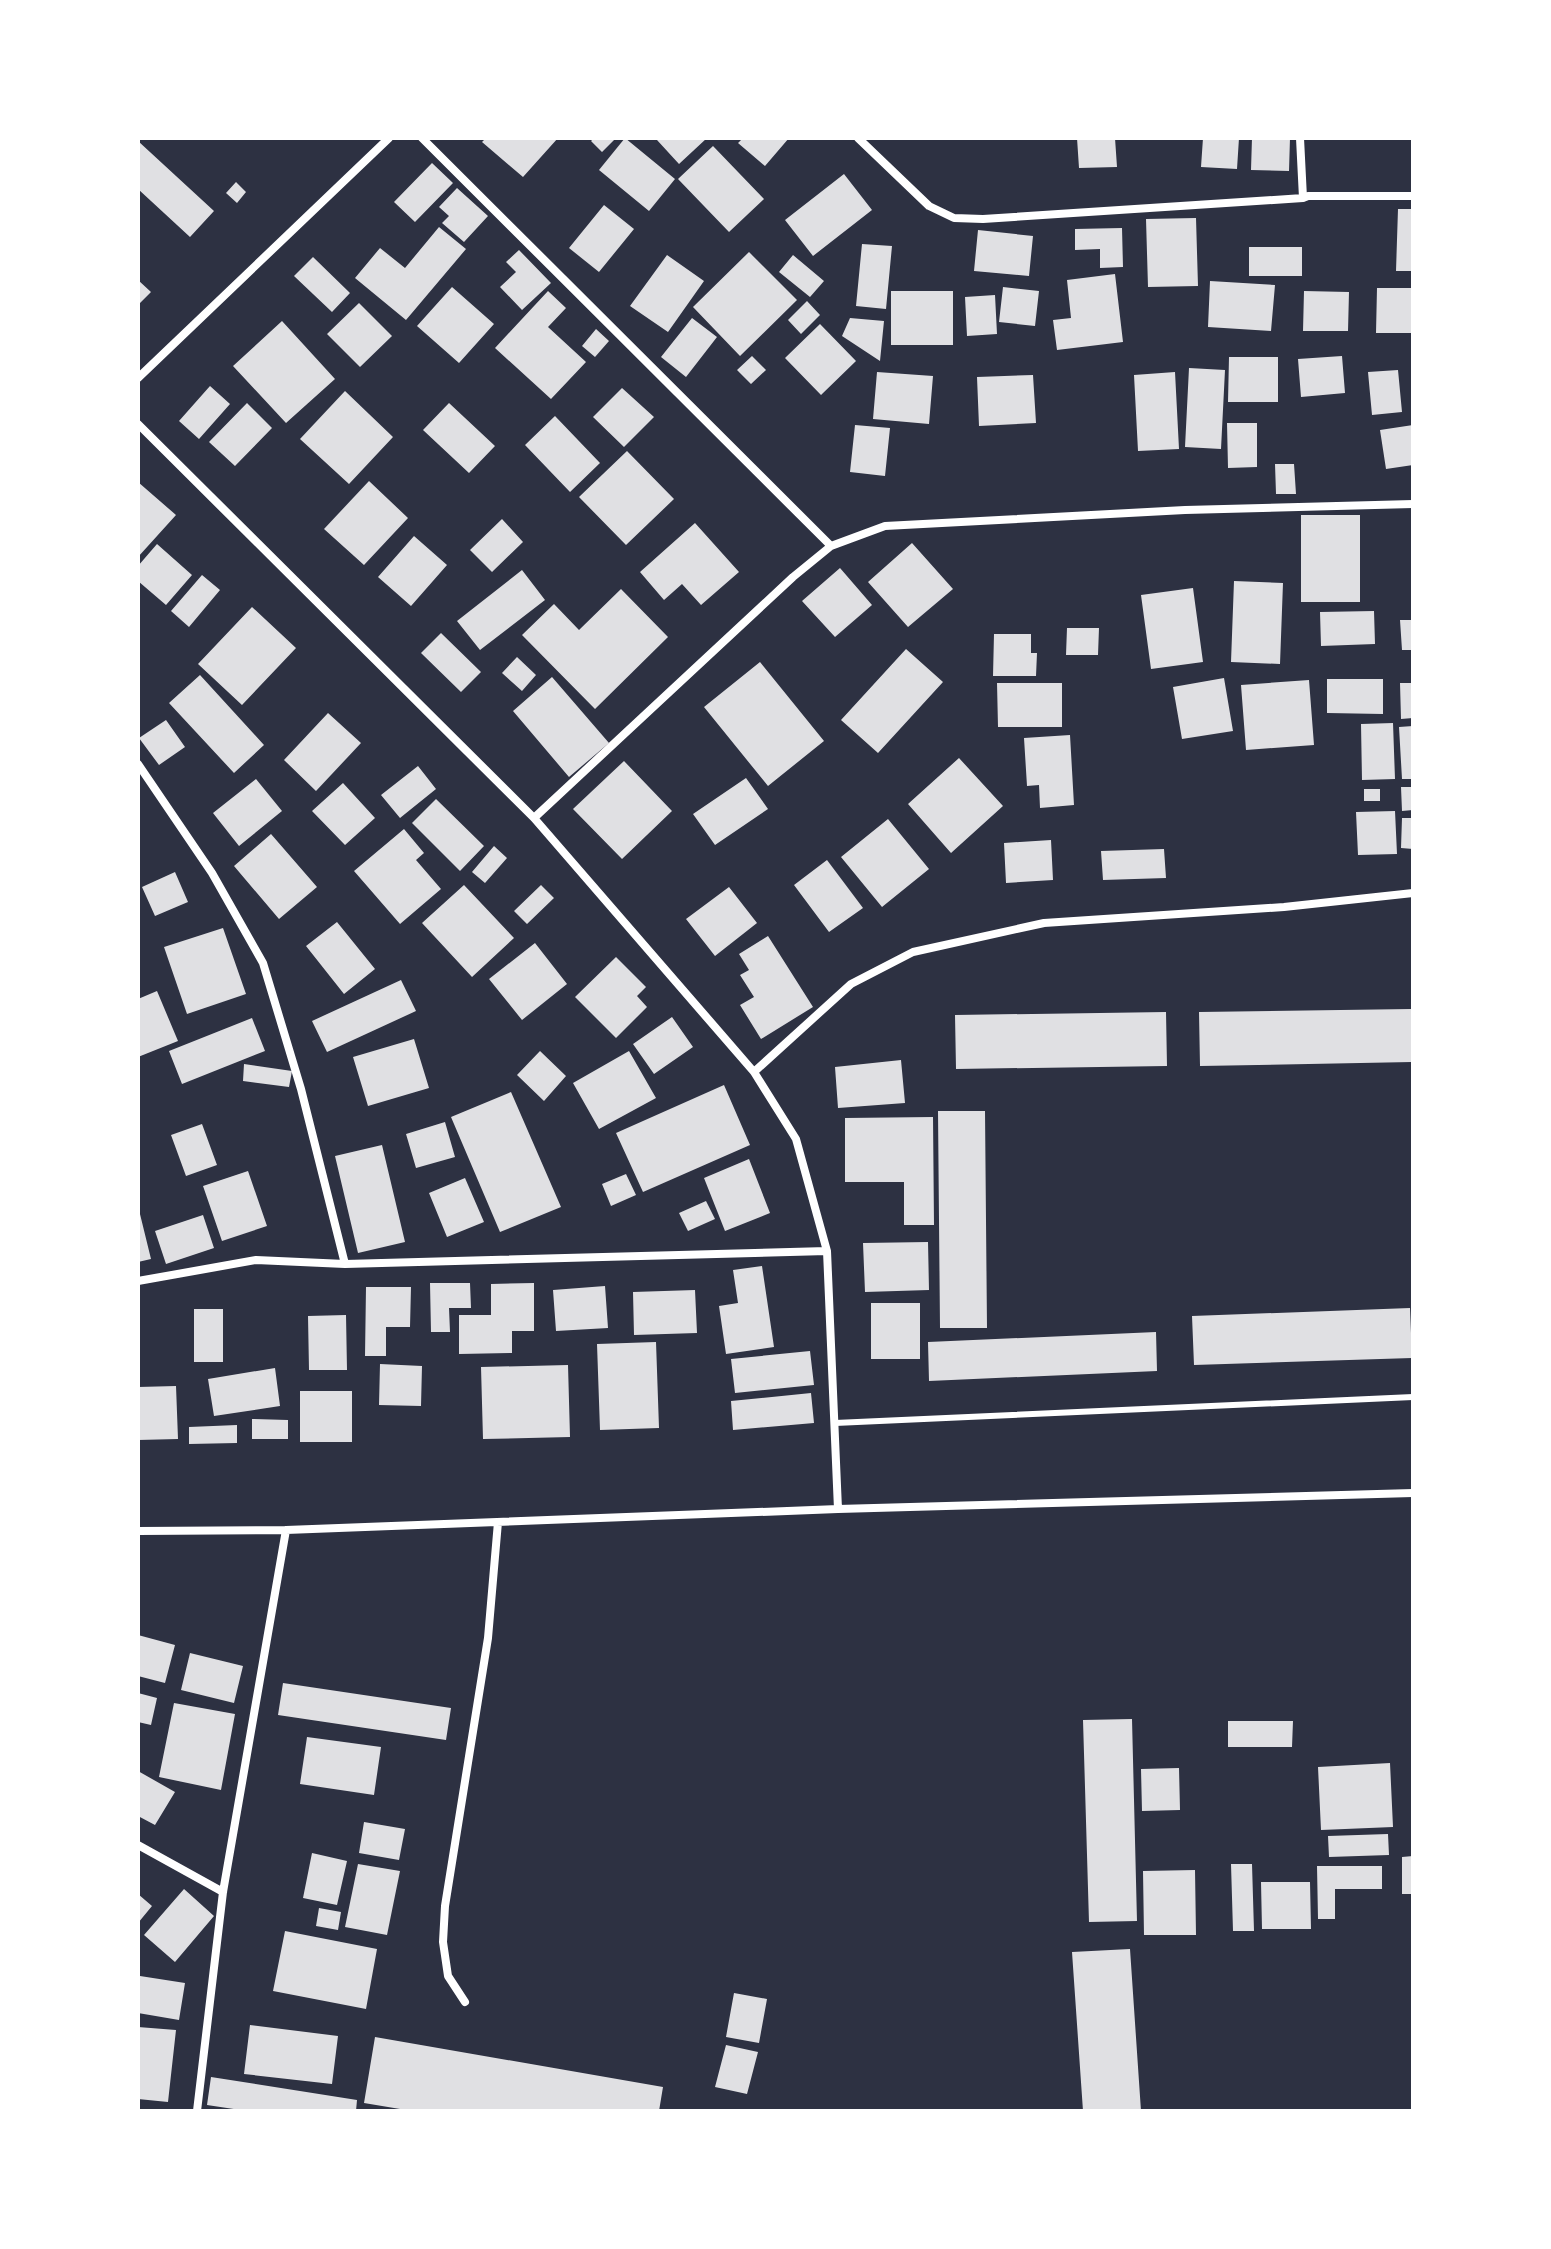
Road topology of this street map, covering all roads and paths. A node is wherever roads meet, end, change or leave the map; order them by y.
1 (389, 138) edge
2 (422, 138) edge
3 (858, 138) edge
4 (1300, 138) edge
5 (1413, 196) edge
6 (1303, 198) junction
7 (138, 378) edge
8 (138, 424) edge
9 (1413, 504) edge
10 (831, 546) junction
11 (138, 764) edge
12 (534, 818) junction
13 (1413, 893) edge
14 (754, 1072) junction
15 (827, 1251) junction
16 (345, 1264) junction
17 (138, 1281) edge
18 (1413, 1397) edge
19 (835, 1423) junction
20 (1413, 1493) edge
21 (838, 1509) junction
22 (498, 1522) junction
23 (286, 1530) junction
24 (138, 1531) edge
25 (138, 1845) edge
26 (223, 1892) junction
27 (465, 2002) dead end
28 (197, 2111) edge

1 - 7 street
2 - 10 street
3 - 6 street
4 - 6 street
5 - 6 street
8 - 12 street
9 - 10 street
10 - 12 street
11 - 16 street
12 - 14 street
13 - 14 street
14 - 15 street
15 - 16 street
15 - 19 street
16 - 17 street
18 - 19 lane
19 - 21 street
20 - 21 street
21 - 22 street
22 - 23 street
22 - 27 street
23 - 24 street
23 - 26 street
25 - 26 street
26 - 28 street

